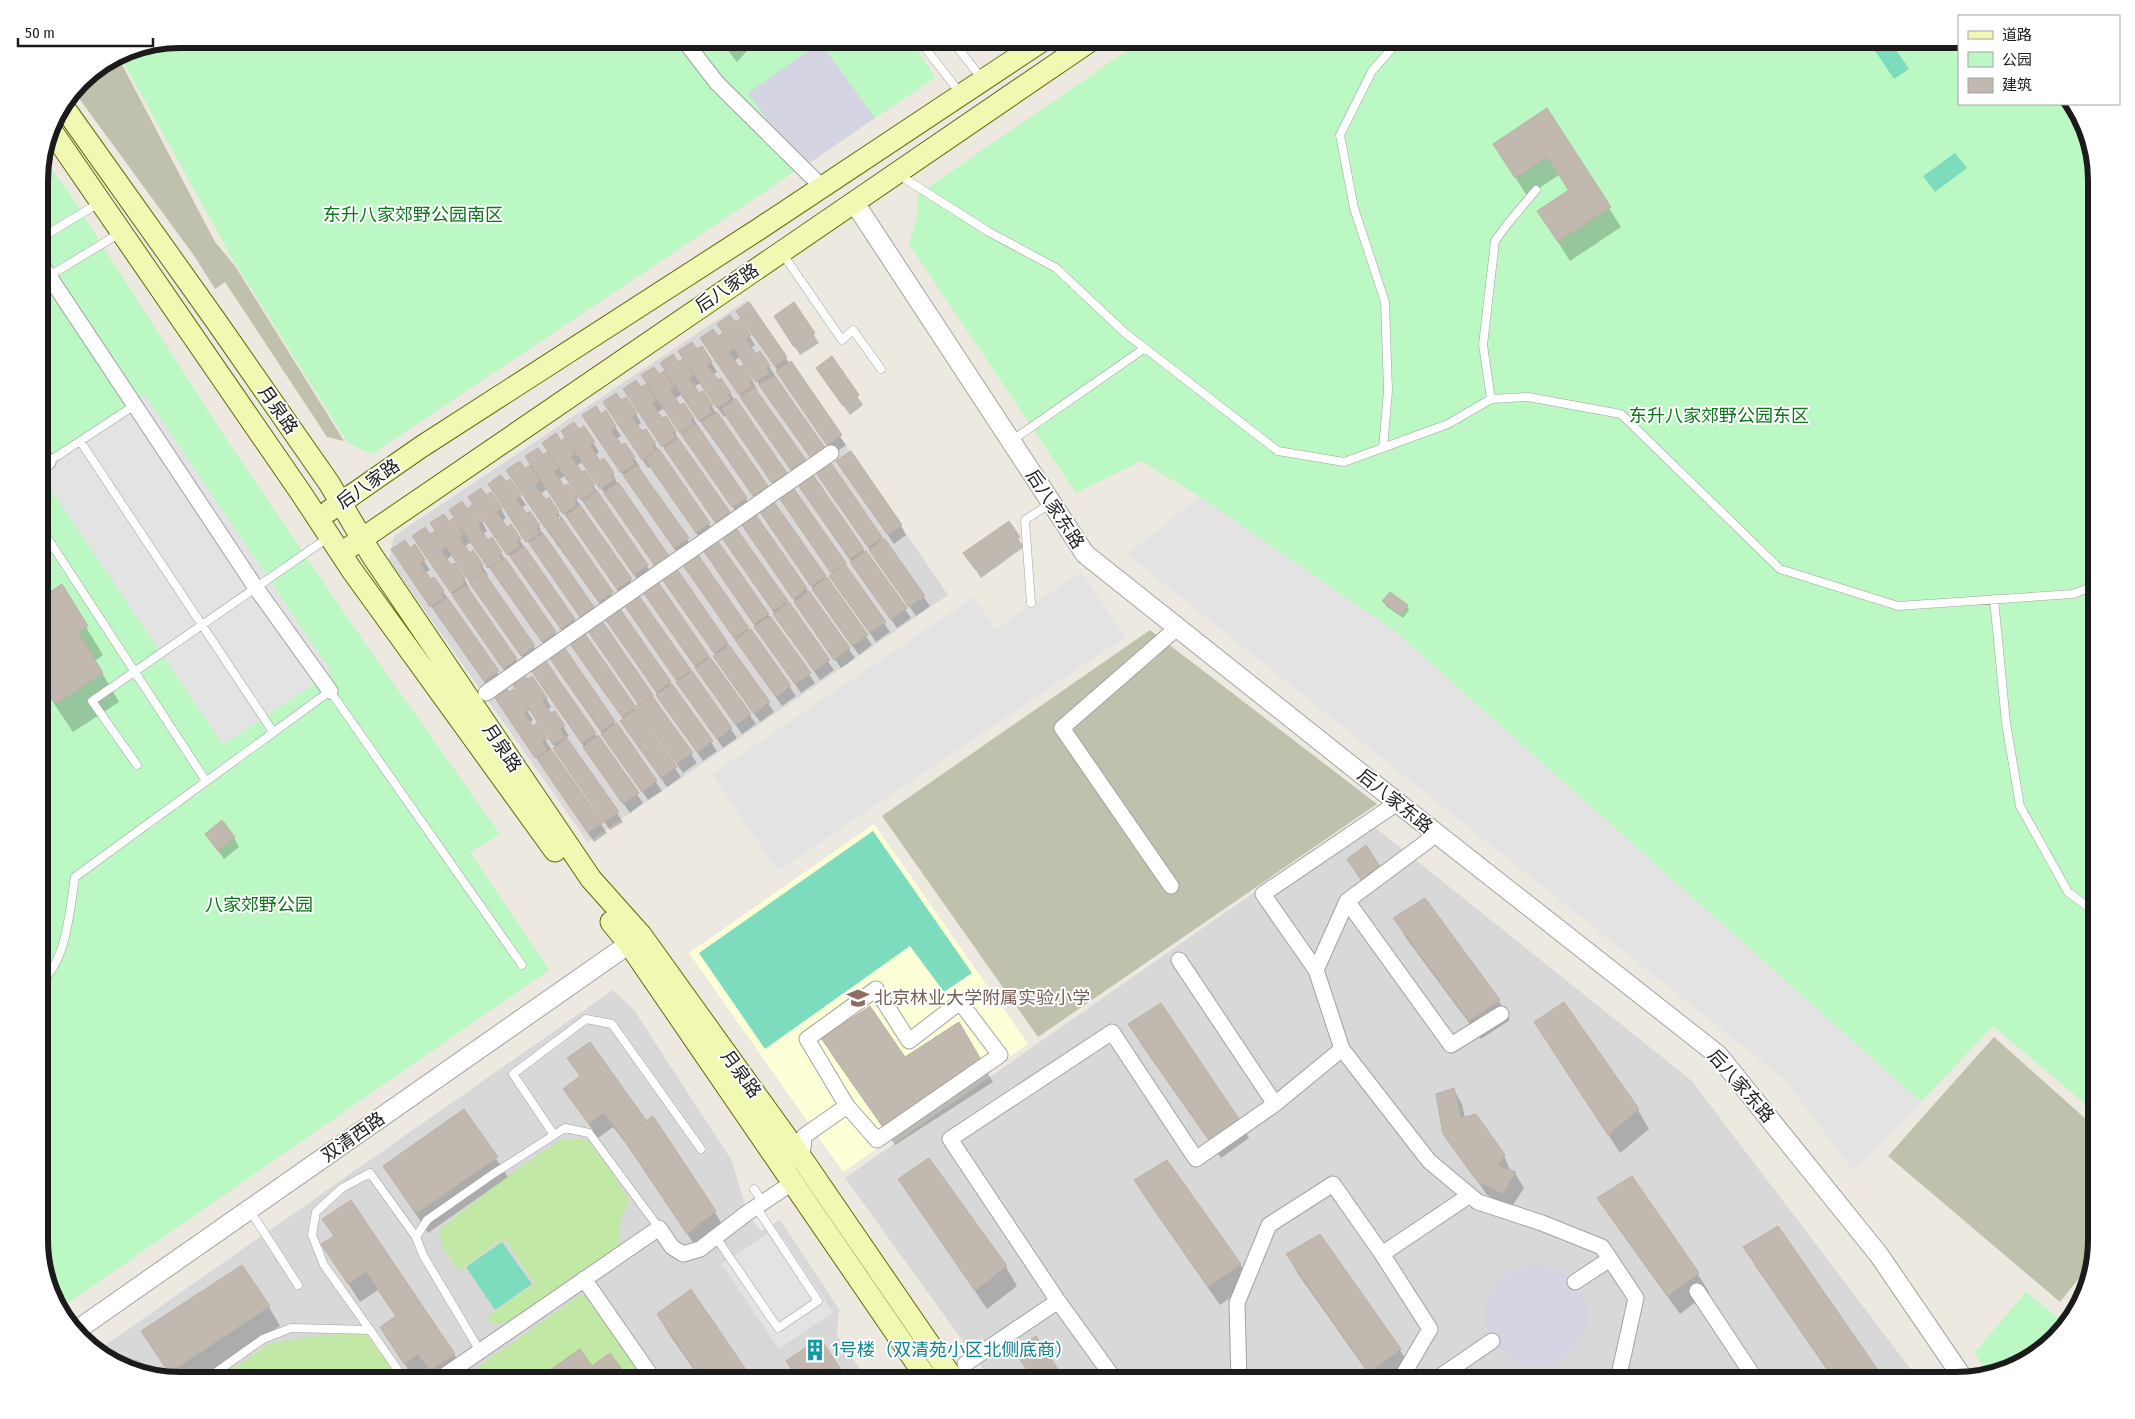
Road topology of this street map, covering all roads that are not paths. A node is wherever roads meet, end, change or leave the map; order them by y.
1 (689, 47) edge
2 (924, 47) edge
3 (957, 47) edge
4 (1033, 47) edge
5 (1080, 47) edge
6 (1393, 47) edge
7 (983, 80) junction
8 (961, 94) junction
9 (67, 111) edge
10 (56, 136) edge
11 (896, 173) junction
12 (822, 187) junction
13 (1536, 190) dead end
14 (101, 202) junction
15 (854, 202) junction
16 (122, 232) junction
17 (48, 234) edge
18 (781, 252) junction
19 (48, 275) edge
20 (51, 280) junction
21 (48, 284) edge
22 (1145, 348) junction
23 (881, 369) dead end
24 (1491, 399) junction
25 (135, 406) junction
26 (80, 441) junction
27 (1011, 441) junction
28 (1382, 448) junction
29 (831, 453) dead end
30 (48, 462) edge
31 (340, 503) junction
32 (1051, 503) junction
33 (318, 519) junction
34 (362, 538) junction
35 (48, 540) edge
36 (335, 545) junction
37 (256, 588) junction
38 (2088, 588) edge
39 (1994, 599) junction
40 (1031, 603) dead end
41 (202, 626) junction
42 (1178, 627) junction
43 (135, 673) junction
44 (330, 691) junction
45 (486, 693) dead end
46 (273, 732) junction
47 (137, 765) dead end
48 (206, 781) junction
49 (1397, 803) junction
50 (1437, 834) junction
51 (1171, 886) dead end
52 (1346, 901) junction
53 (2088, 907) edge
54 (629, 944) junction
55 (1179, 960) dead end
56 (522, 965) dead end
57 (1316, 970) junction
58 (48, 971) edge
59 (1501, 1014) dead end
60 (1342, 1049) junction
61 (1275, 1104) junction
62 (847, 1106) junction
63 (554, 1135) junction
64 (701, 1149) dead end
65 (802, 1159) junction
66 (792, 1183) junction
67 (754, 1189) dead end
68 (1470, 1195) junction
69 (760, 1205) junction
70 (249, 1209) junction
71 (659, 1228) junction
72 (715, 1236) junction
73 (416, 1238) junction
74 (1382, 1254) junction
75 (1610, 1259) junction
76 (584, 1279) junction
77 (1575, 1282) dead end
78 (298, 1285) dead end
79 (1697, 1291) dead end
80 (1058, 1301) junction
81 (81, 1327) edge
82 (370, 1330) junction
83 (1492, 1341) dead end
84 (480, 1351) junction
85 (216, 1372) edge
86 (399, 1372) edge
87 (450, 1372) edge
88 (648, 1372) edge
89 (922, 1372) edge
90 (959, 1372) edge
91 (1109, 1372) edge
92 (1239, 1372) edge
93 (1405, 1372) edge
94 (1447, 1372) edge
95 (1620, 1372) edge
96 (1751, 1372) edge
97 (1959, 1372) edge

1 - 12 street
2 - 8 lane
3 - 7 lane
4 - 7 main road, 后八家路
5 - 11 main road, 后八家路
6 - 28 lane
7 - 8 main road, 后八家路
8 - 12 main road, 后八家路
9 - 31 main road, 月泉路
10 - 14 main road, 月泉路
11 - 15 main road, 后八家路
11 - 22 lane
12 - 31 main road, 后八家路
13 - 24 lane
14 - 16 main road, 月泉路
14 - 17 lane
15 - 18 main road, 后八家路
15 - 27 street, 后八家东路
16 - 20 lane
16 - 33 main road, 月泉路
18 - 23 lane
18 - 34 main road, 后八家路
19 - 20 street
20 - 21 lane
20 - 25 street
22 - 27 lane
22 - 28 lane
24 - 28 lane
24 - 39 lane
25 - 26 lane
25 - 37 street
26 - 30 lane
26 - 41 lane
27 - 32 street, 后八家东路
29 - 45 street
31 - 33 main road, 后八家路
31 - 34 main road, 月泉路
32 - 40 lane
32 - 42 street, 后八家东路
33 - 36 main road, 月泉路
34 - 36 main road, 后八家路
34 - 65 main road, 月泉路
35 - 43 lane
36 - 37 lane
36 - 54 main road, 月泉路
37 - 41 lane
37 - 44 street
38 - 39 lane
39 - 53 lane
41 - 43 lane
41 - 46 lane
42 - 49 street, 后八家东路
42 - 51 street
43 - 47 lane
43 - 48 lane
44 - 46 lane
44 - 56 lane
46 - 48 lane
48 - 58 lane
49 - 50 street, 后八家东路
49 - 57 street
50 - 52 street
50 - 97 street, 后八家东路
52 - 57 street
52 - 59 street
54 - 66 main road, 月泉路
54 - 70 street, 双清西路
55 - 61 street
57 - 60 street
60 - 61 street
60 - 68 street
61 - 80 street
62 - 62 street
62 - 65 street
63 - 64 lane
63 - 71 lane
63 - 73 lane
65 - 90 main road, 月泉路
66 - 69 street
66 - 89 main road, 月泉路
67 - 69 lane
68 - 74 street
68 - 75 street
69 - 72 street
69 - 72 lane
70 - 78 lane
70 - 81 street, 双清西路
71 - 72 street
71 - 76 street
73 - 82 lane
73 - 84 lane
74 - 92 street
74 - 93 street
75 - 77 street
75 - 95 street
76 - 84 street
76 - 88 street
79 - 96 street
80 - 90 street
80 - 91 street
82 - 85 lane
82 - 86 lane
83 - 94 street
84 - 87 street

